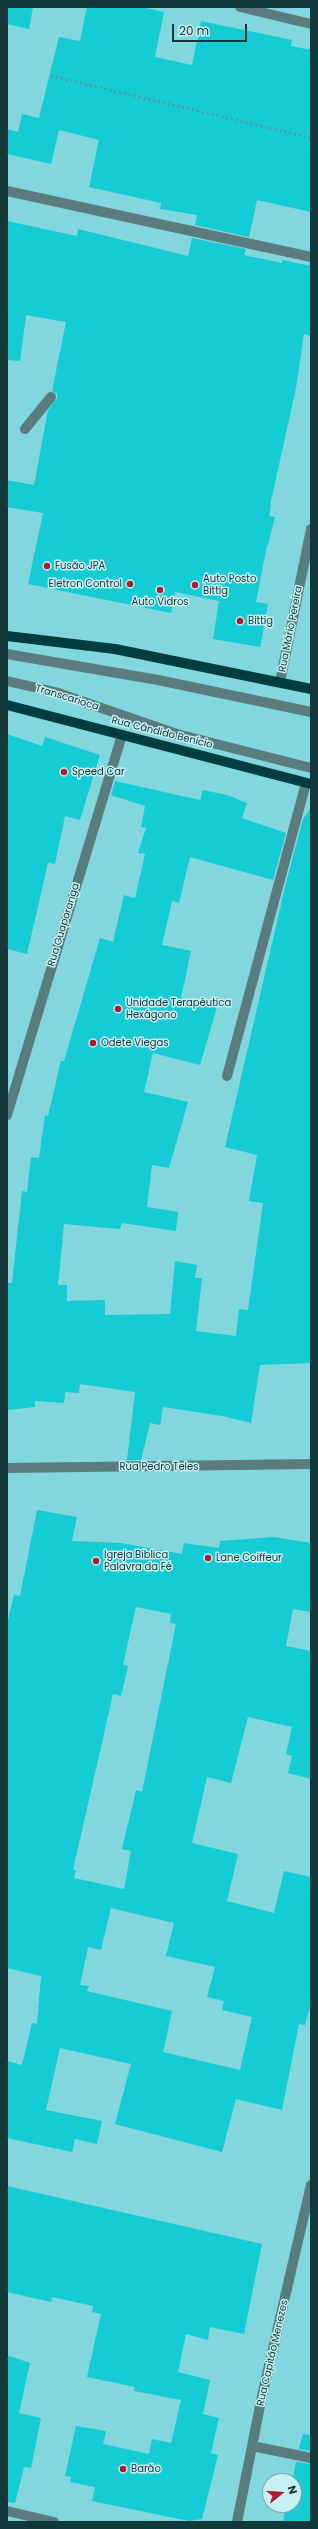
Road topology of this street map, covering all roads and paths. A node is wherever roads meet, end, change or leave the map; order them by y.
1 (240, 7) edge
2 (311, 24) edge
3 (51, 76) dead end
4 (311, 138) edge
5 (7, 191) edge
6 (311, 257) edge
7 (51, 397) dead end
8 (25, 429) dead end
9 (311, 529) edge
10 (7, 636) edge
11 (7, 654) edge
12 (7, 681) edge
13 (280, 682) junction
14 (311, 689) edge
15 (7, 705) edge
16 (311, 712) edge
17 (122, 736) junction
18 (311, 768) edge
19 (308, 783) edge
20 (227, 1076) dead end
21 (7, 1116) edge
22 (311, 1464) edge
23 (7, 1468) edge
24 (311, 2184) edge
25 (252, 2446) junction
26 (311, 2458) edge
27 (7, 2511) edge
28 (54, 2522) edge
29 (237, 2522) edge

1 - 2 street
3 - 4 path
5 - 6 street
7 - 8 street
9 - 13 street, Rua Mário Pereira
10 - 13 main road
11 - 16 street
12 - 18 street, Transcarioca
13 - 14 main road
15 - 17 main road, Rua Cândido Benício
17 - 19 main road, Rua Cândido Benício
17 - 21 street, Rua Guaporanga
19 - 20 street
22 - 23 street, Rua Pedro Teles
24 - 25 street, Rua Capitão Menezes
25 - 26 street
25 - 29 street, Rua Capitão Menezes
27 - 28 street

